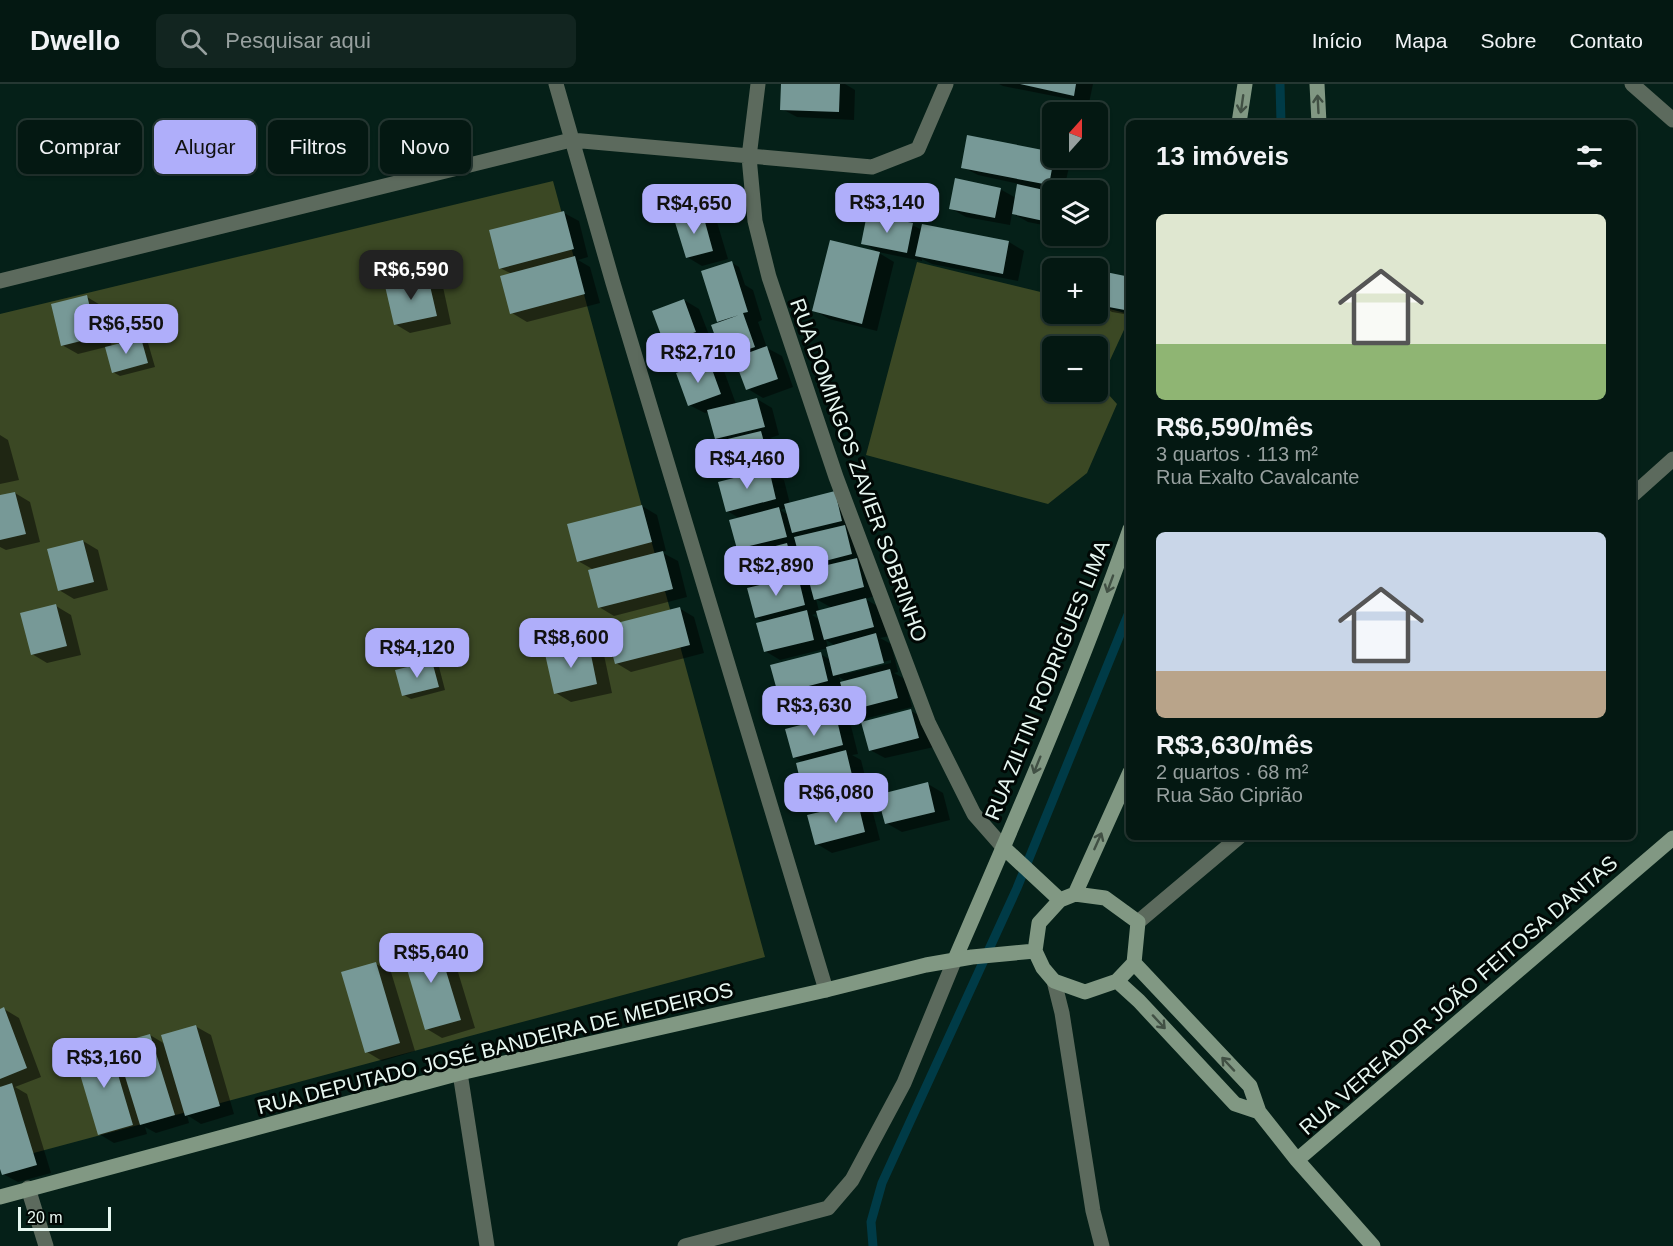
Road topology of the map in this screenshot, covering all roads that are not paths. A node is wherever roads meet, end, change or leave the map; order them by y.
1 (556, 84) edge
2 (758, 84) edge
3 (946, 84) edge
4 (1245, 84) edge
5 (1317, 84) edge
6 (1632, 84) edge
7 (1239, 120) edge
8 (1319, 120) edge
9 (1673, 120) edge
10 (571, 140) junction
11 (749, 157) junction
12 (0, 281) edge
13 (1673, 459) edge
14 (1636, 492) edge
15 (1126, 540) edge
16 (1126, 781) edge
17 (1673, 838) edge
18 (1235, 840) edge
19 (1003, 847) junction
20 (1074, 894) junction
21 (1060, 900) junction
22 (1138, 922) junction
23 (1035, 951) junction
24 (955, 959) junction
25 (1134, 963) junction
26 (1054, 981) junction
27 (1117, 981) junction
28 (826, 990) junction
29 (460, 1074) junction
30 (1259, 1112) junction
31 (1297, 1160) junction
32 (28, 1188) junction
33 (0, 1197) edge
34 (46, 1246) edge
35 (487, 1246) edge
36 (685, 1246) edge
37 (1102, 1246) edge
38 (1372, 1246) edge

1 - 10 street
2 - 11 street, RUA DOMINGOS ZAVIER SOBRINHO
3 - 11 street
4 -> 7 street
8 -> 5 street
6 - 9 street
10 - 11 street
10 - 12 street
10 - 28 street
11 - 19 street, RUA DOMINGOS ZAVIER SOBRINHO
13 - 14 street
15 -> 19 street, RUA ZILTIN RODRIGUES LIMA
20 -> 16 street
17 - 31 street, RUA VEREADOR JOÃO FEITOSA DANTAS
18 - 22 street
19 - 21 street
19 - 24 street, RUA ZILTIN RODRIGUES LIMA
20 - 21 street
20 - 22 street
21 - 23 street
22 - 25 street
23 - 24 street, RUA DEPUTADO JOSÉ BANDEIRA DE MEDEIROS
23 - 26 street
24 - 28 street, RUA DEPUTADO JOSÉ BANDEIRA DE MEDEIROS
24 - 36 street
25 - 27 street
30 -> 25 street
26 - 27 street
26 - 37 street
27 -> 30 street
28 - 29 street, RUA DEPUTADO JOSÉ BANDEIRA DE MEDEIROS
29 - 32 street, RUA DEPUTADO JOSÉ BANDEIRA DE MEDEIROS
29 - 35 street
30 - 31 street
31 - 38 street
32 - 33 street, RUA DEPUTADO JOSÉ BANDEIRA DE MEDEIROS
32 - 34 street

